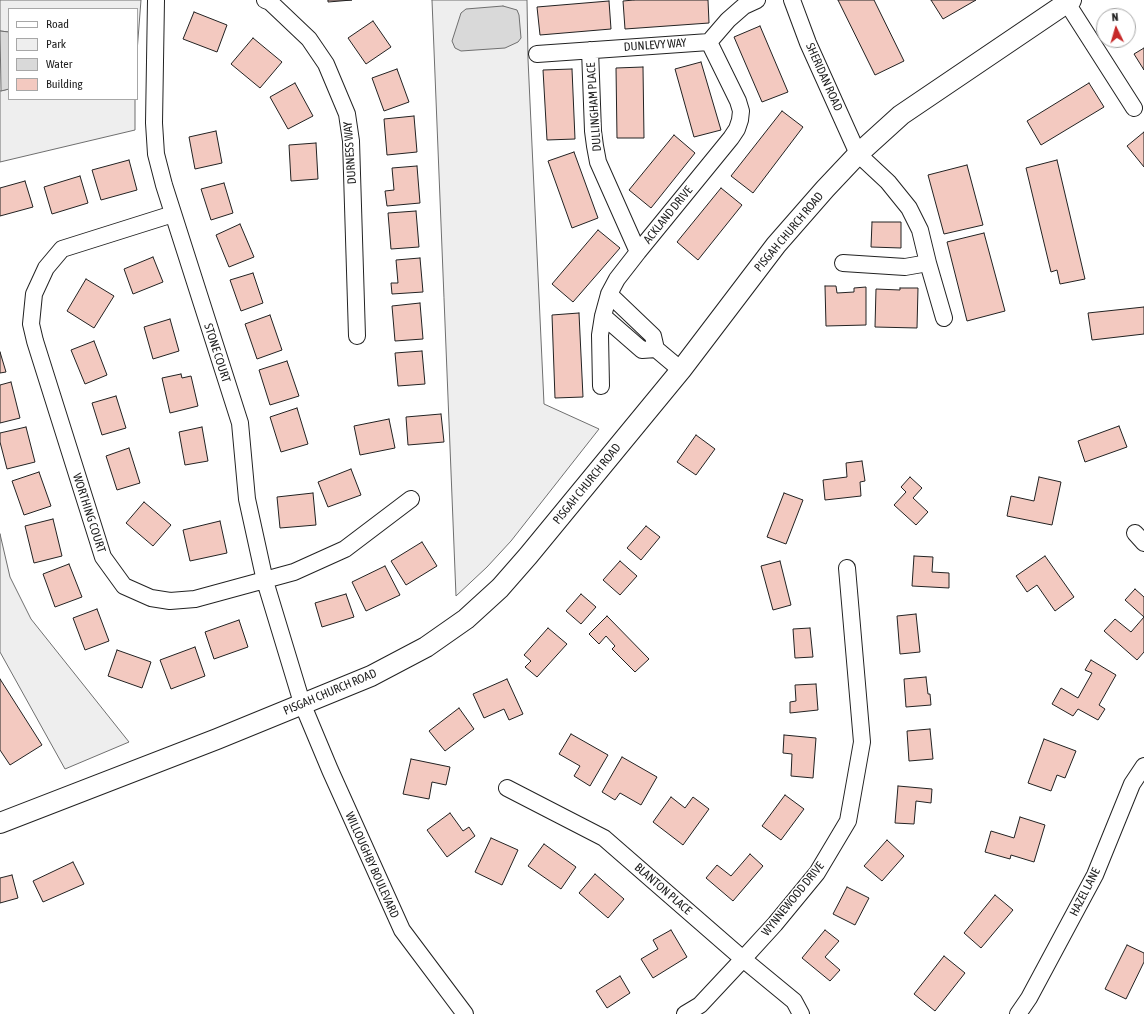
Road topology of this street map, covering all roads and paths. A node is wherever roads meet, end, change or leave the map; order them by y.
1 (156, 0) edge
2 (264, 0) edge
3 (757, 0) edge
4 (792, 0) edge
5 (1068, 1) edge
6 (709, 42) junction
7 (590, 50) junction
8 (537, 54) dead end
9 (1134, 108) dead end
10 (858, 154) junction
11 (173, 214) junction
12 (638, 252) junction
13 (843, 263) dead end
14 (928, 263) junction
15 (609, 294) junction
16 (603, 316) junction
17 (944, 318) dead end
18 (357, 336) dead end
19 (656, 349) junction
20 (681, 370) junction
21 (601, 386) dead end
22 (411, 500) dead end
23 (847, 568) dead end
24 (265, 581) junction
25 (302, 703) junction
26 (1144, 766) edge
27 (507, 788) dead end
28 (0, 823) edge
29 (743, 959) junction
30 (465, 1014) edge
31 (685, 1014) edge
32 (801, 1014) edge
33 (1018, 1014) edge

1 - 11 street, STONE COURT
2 - 18 street, DURNESS WAY
3 - 6 street
4 - 10 street, SHERIDAN ROAD
5 - 9 street
5 - 10 main road, PISGAH CHURCH ROAD
6 - 7 street, DUNLEVY WAY
6 - 12 street, ACKLAND DRIVE
7 - 8 street, DUNLEVY WAY
7 - 12 street, DULLINGHAM PLACE
10 - 14 street
10 - 20 main road, PISGAH CHURCH ROAD
11 - 24 street, STONE COURT
11 - 24 street, WORTHING COURT
12 - 15 street, ACKLAND DRIVE
13 - 14 street
14 - 17 street
15 - 16 street, ACKLAND DRIVE
15 - 19 street
16 - 19 street
16 - 21 street, ACKLAND DRIVE
19 - 20 street
20 - 25 main road, PISGAH CHURCH ROAD
22 - 24 street, WORTHING COURT
23 - 29 street, WYNNEWOOD DRIVE
24 - 25 street, STONE COURT
25 - 28 main road, PISGAH CHURCH ROAD
25 - 30 street, WILLOUGHBY BOULEVARD
26 - 33 street, HAZEL LANE
27 - 29 street, BLANTON PLACE
29 - 31 street, WYNNEWOOD DRIVE
29 - 32 street, BLANTON PLACE

